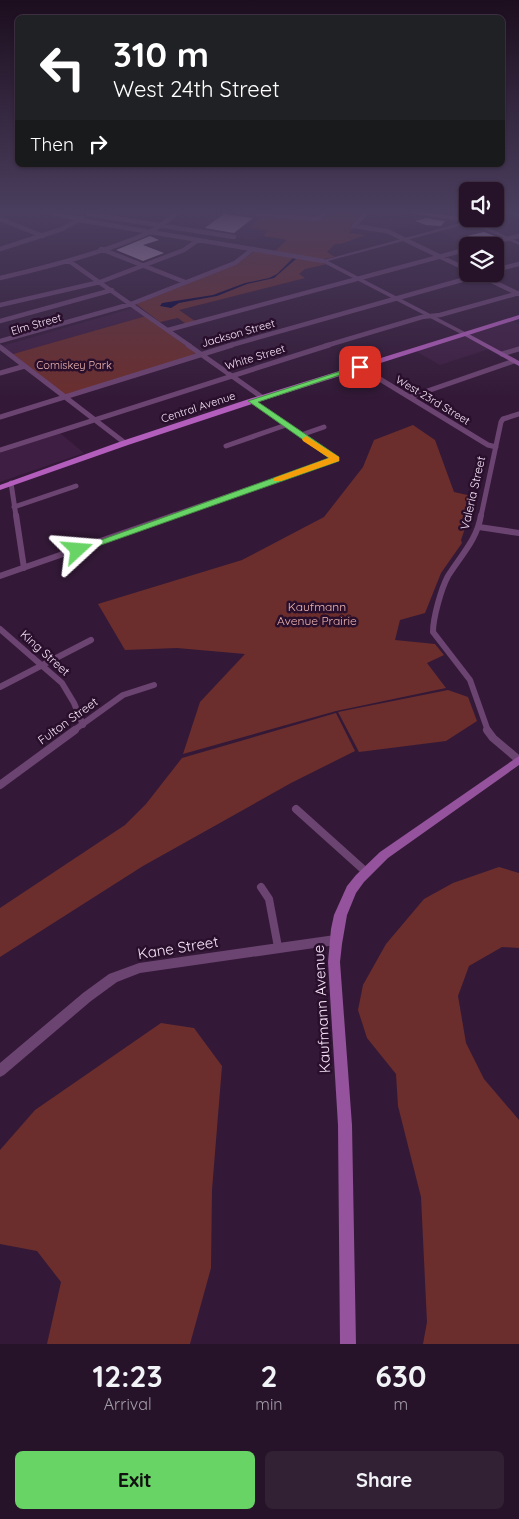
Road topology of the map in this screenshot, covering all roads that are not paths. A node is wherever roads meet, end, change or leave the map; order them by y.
1 (17, 274) edge
2 (88, 274) edge
3 (122, 274) edge
4 (163, 274) edge
5 (206, 274) edge
6 (348, 274) edge
7 (378, 274) edge
8 (0, 278) edge
9 (359, 279) junction
10 (459, 280) edge
11 (100, 282) junction
12 (184, 282) junction
13 (495, 282) edge
14 (112, 290) junction
15 (519, 294) edge
16 (396, 298) junction
17 (0, 305) edge
18 (133, 305) junction
19 (430, 316) junction
20 (519, 317) edge
21 (0, 321) edge
22 (168, 330) junction
23 (465, 334) junction
24 (0, 344) edge
25 (519, 349) edge
26 (201, 354) junction
27 (502, 354) junction
28 (517, 363) edge
29 (26, 366) junction
30 (360, 367) junction
31 (0, 374) edge
32 (231, 375) junction
33 (66, 396) junction
34 (410, 397) junction
35 (263, 398) junction
36 (252, 401) junction
37 (519, 414) edge
38 (0, 417) edge
39 (94, 419) junction
40 (286, 425) junction
41 (324, 427) dead end
42 (301, 435) junction
43 (125, 443) junction
44 (226, 446) dead end
45 (496, 448) junction
46 (0, 450) edge
47 (11, 483) junction
48 (76, 486) dead end
49 (0, 488) edge
50 (14, 507) junction
51 (479, 527) junction
52 (519, 534) edge
53 (24, 568) junction
54 (0, 576) edge
55 (0, 629) edge
56 (91, 640) dead end
57 (42, 664) junction
58 (154, 685) dead end
59 (0, 687) edge
60 (83, 725) junction
61 (519, 760) edge
62 (0, 785) edge
63 (296, 809) dead end
64 (365, 871) junction
65 (261, 887) dead end
66 (335, 940) junction
67 (278, 947) junction
68 (0, 1071) edge
69 (348, 1344) edge

1 - 8 street
2 - 11 street
3 - 11 street
4 - 12 street
5 - 12 street, Elm Street
6 - 9 street
7 - 9 street
9 - 16 street
9 - 22 street
10 - 16 street, Jackson Street
11 - 14 street
11 - 17 street
12 - 18 street, Elm Street
13 - 15 street
14 - 18 street
14 - 21 street
15 - 19 street, White Street
16 - 19 street
16 - 26 street, Jackson Street
18 - 22 street
18 - 24 street, Elm Street
19 - 23 street
19 - 32 street, White Street
20 - 23 main road, Central Avenue
22 - 26 street
23 - 27 main road
23 - 30 main road, Central Avenue
24 - 29 street
25 - 27 street
26 - 32 street
26 - 33 street, Jackson Street
27 - 28 main road
28 - 34 street
29 - 31 street
29 - 33 street
30 - 34 street, West 23rd Street
30 - 35 main road, Central Avenue
32 - 35 street
32 - 39 street, White Street
33 - 38 street, Jackson Street
33 - 39 street
34 - 45 street, West 23rd Street
35 - 36 main road, Central Avenue
36 - 40 street
36 - 43 main road, Central Avenue
37 - 45 street, Valeria Street
39 - 43 street
39 - 46 street, White Street
40 - 42 street
40 - 44 street
41 - 42 street
42 - 53 street
43 - 47 main road, Central Avenue
45 - 51 street, Valeria Street
47 - 49 main road, Central Avenue
47 - 50 street
48 - 50 street
50 - 53 street
51 - 52 street
51 - 61 street, Valeria Street
53 - 54 street
55 - 57 street, King Street
56 - 57 street
57 - 59 street
57 - 60 street, King Street
58 - 60 street, Fulton Street
60 - 62 street, Fulton Street
61 - 64 main road, Kaufmann Avenue
63 - 64 street
64 - 66 main road, Kaufmann Avenue
65 - 67 street
66 - 67 street, Kane Street
66 - 69 main road, Kaufmann Avenue
67 - 68 street, Kane Street

